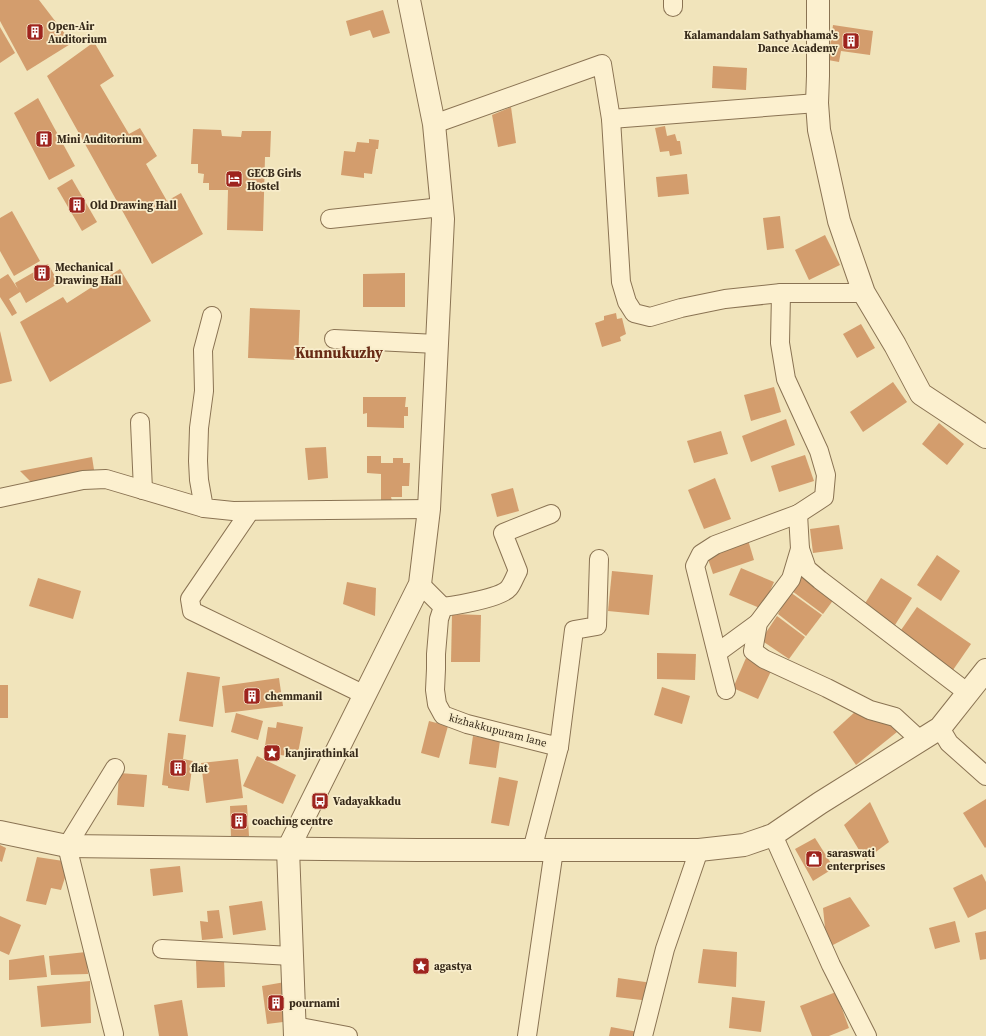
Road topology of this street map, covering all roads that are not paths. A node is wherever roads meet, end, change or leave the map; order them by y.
1 (409, 0) edge
2 (818, 0) edge
3 (817, 103) junction
4 (611, 118) junction
5 (434, 124) junction
6 (442, 207) junction
7 (330, 219) dead end
8 (781, 293) junction
9 (864, 293) junction
10 (212, 316) dead end
11 (334, 338) dead end
12 (437, 344) junction
13 (140, 422) dead end
14 (986, 436) edge
15 (143, 490) junction
16 (0, 498) edge
17 (204, 508) junction
18 (429, 509) junction
19 (250, 511) junction
20 (551, 514) dead end
21 (798, 514) junction
22 (800, 549) junction
23 (599, 559) dead end
24 (420, 584) junction
25 (443, 607) junction
26 (758, 623) junction
27 (717, 652) junction
28 (986, 670) edge
29 (726, 690) dead end
30 (968, 693) junction
31 (365, 695) junction
32 (940, 728) junction
33 (920, 740) junction
34 (559, 747) junction
35 (115, 768) dead end
36 (986, 776) edge
37 (0, 832) edge
38 (773, 835) junction
39 (67, 846) junction
40 (288, 849) junction
41 (532, 850) junction
42 (554, 850) junction
43 (699, 850) junction
44 (162, 949) dead end
45 (292, 956) junction
46 (295, 1031) edge
47 (114, 1034) dead end
48 (348, 1036) edge
49 (526, 1036) edge
50 (643, 1036) edge
51 (867, 1036) edge

1 - 5 street
2 - 3 street
3 - 4 street
3 - 9 street
4 - 5 street
4 - 8 street
5 - 6 street
6 - 7 street
6 - 12 street
8 - 9 street
8 - 21 street
9 - 14 street
10 - 17 street
11 - 12 street
12 - 18 street
13 - 15 street
15 - 16 street
15 - 17 street
17 - 19 street
18 - 19 street
18 - 24 street
19 - 31 street
20 - 25 street
21 - 22 street
21 - 27 street
22 - 26 street
22 - 30 street
23 - 34 street, kizhakkupuram lane
24 - 25 street
24 - 31 street
25 - 34 street, kizhakkupuram lane
26 - 27 street
26 - 33 street
27 - 29 street
28 - 30 street
30 - 32 street
31 - 40 street
32 - 33 street
32 - 36 street
33 - 38 street
34 - 41 street
35 - 39 street
37 - 39 street
38 - 43 street
38 - 51 street
39 - 40 street
39 - 47 street
40 - 41 street
40 - 45 street
41 - 42 street
42 - 43 street
42 - 49 street
43 - 50 street
44 - 45 street
45 - 46 street
46 - 48 street

